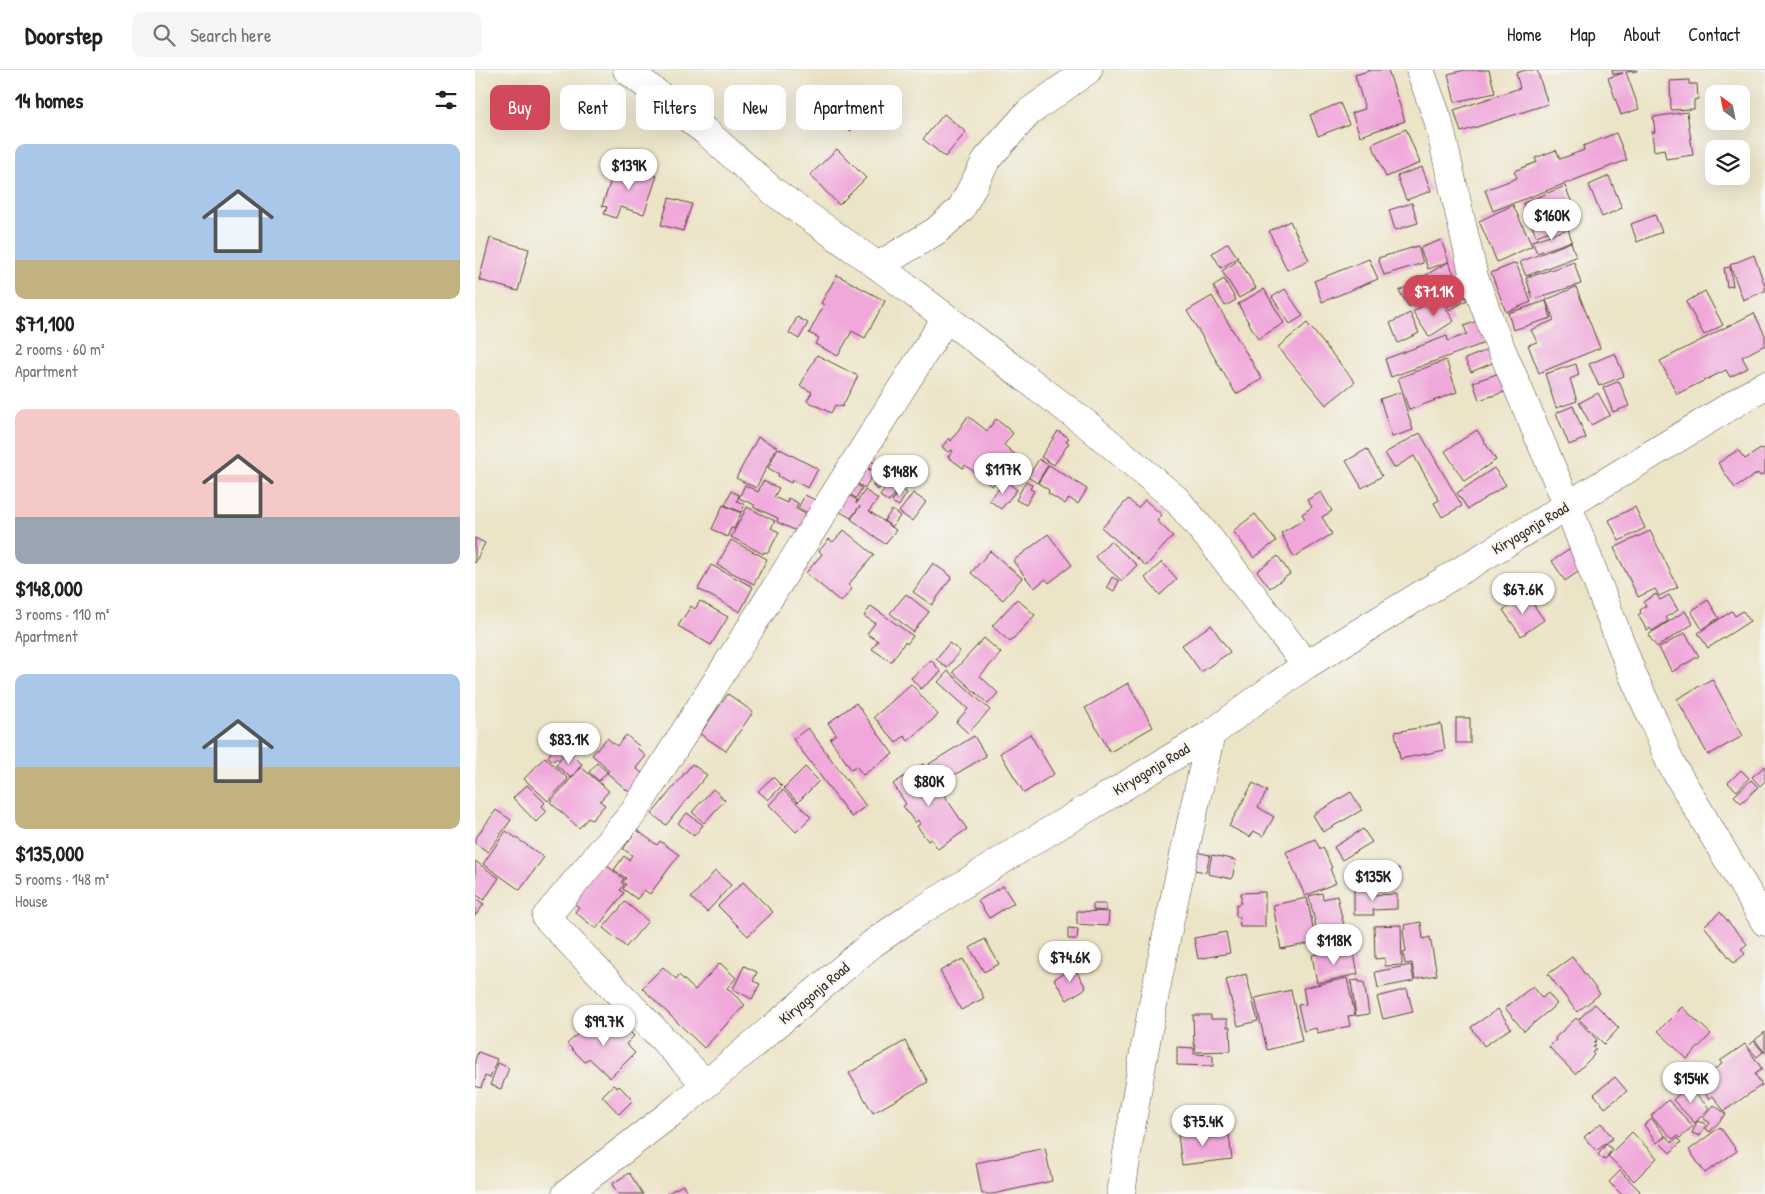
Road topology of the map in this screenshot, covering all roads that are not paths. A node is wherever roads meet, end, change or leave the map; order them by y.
1 (627, 70) edge
2 (1088, 70) edge
3 (1420, 70) edge
4 (879, 266) junction
5 (946, 318) junction
6 (1765, 385) edge
7 (1568, 506) junction
8 (1306, 666) junction
9 (1211, 734) junction
10 (1765, 922) edge
11 (706, 1084) junction
12 (566, 1194) edge
13 (1121, 1194) edge

1 - 4 street
2 - 4 street
3 - 7 street
4 - 5 street
5 - 8 street
5 - 11 street
6 - 7 street, Kiryagonja Road
7 - 8 street, Kiryagonja Road
7 - 10 street
8 - 9 street, Kiryagonja Road
9 - 11 street, Kiryagonja Road
9 - 13 street
11 - 12 street, Kiryagonja Road

